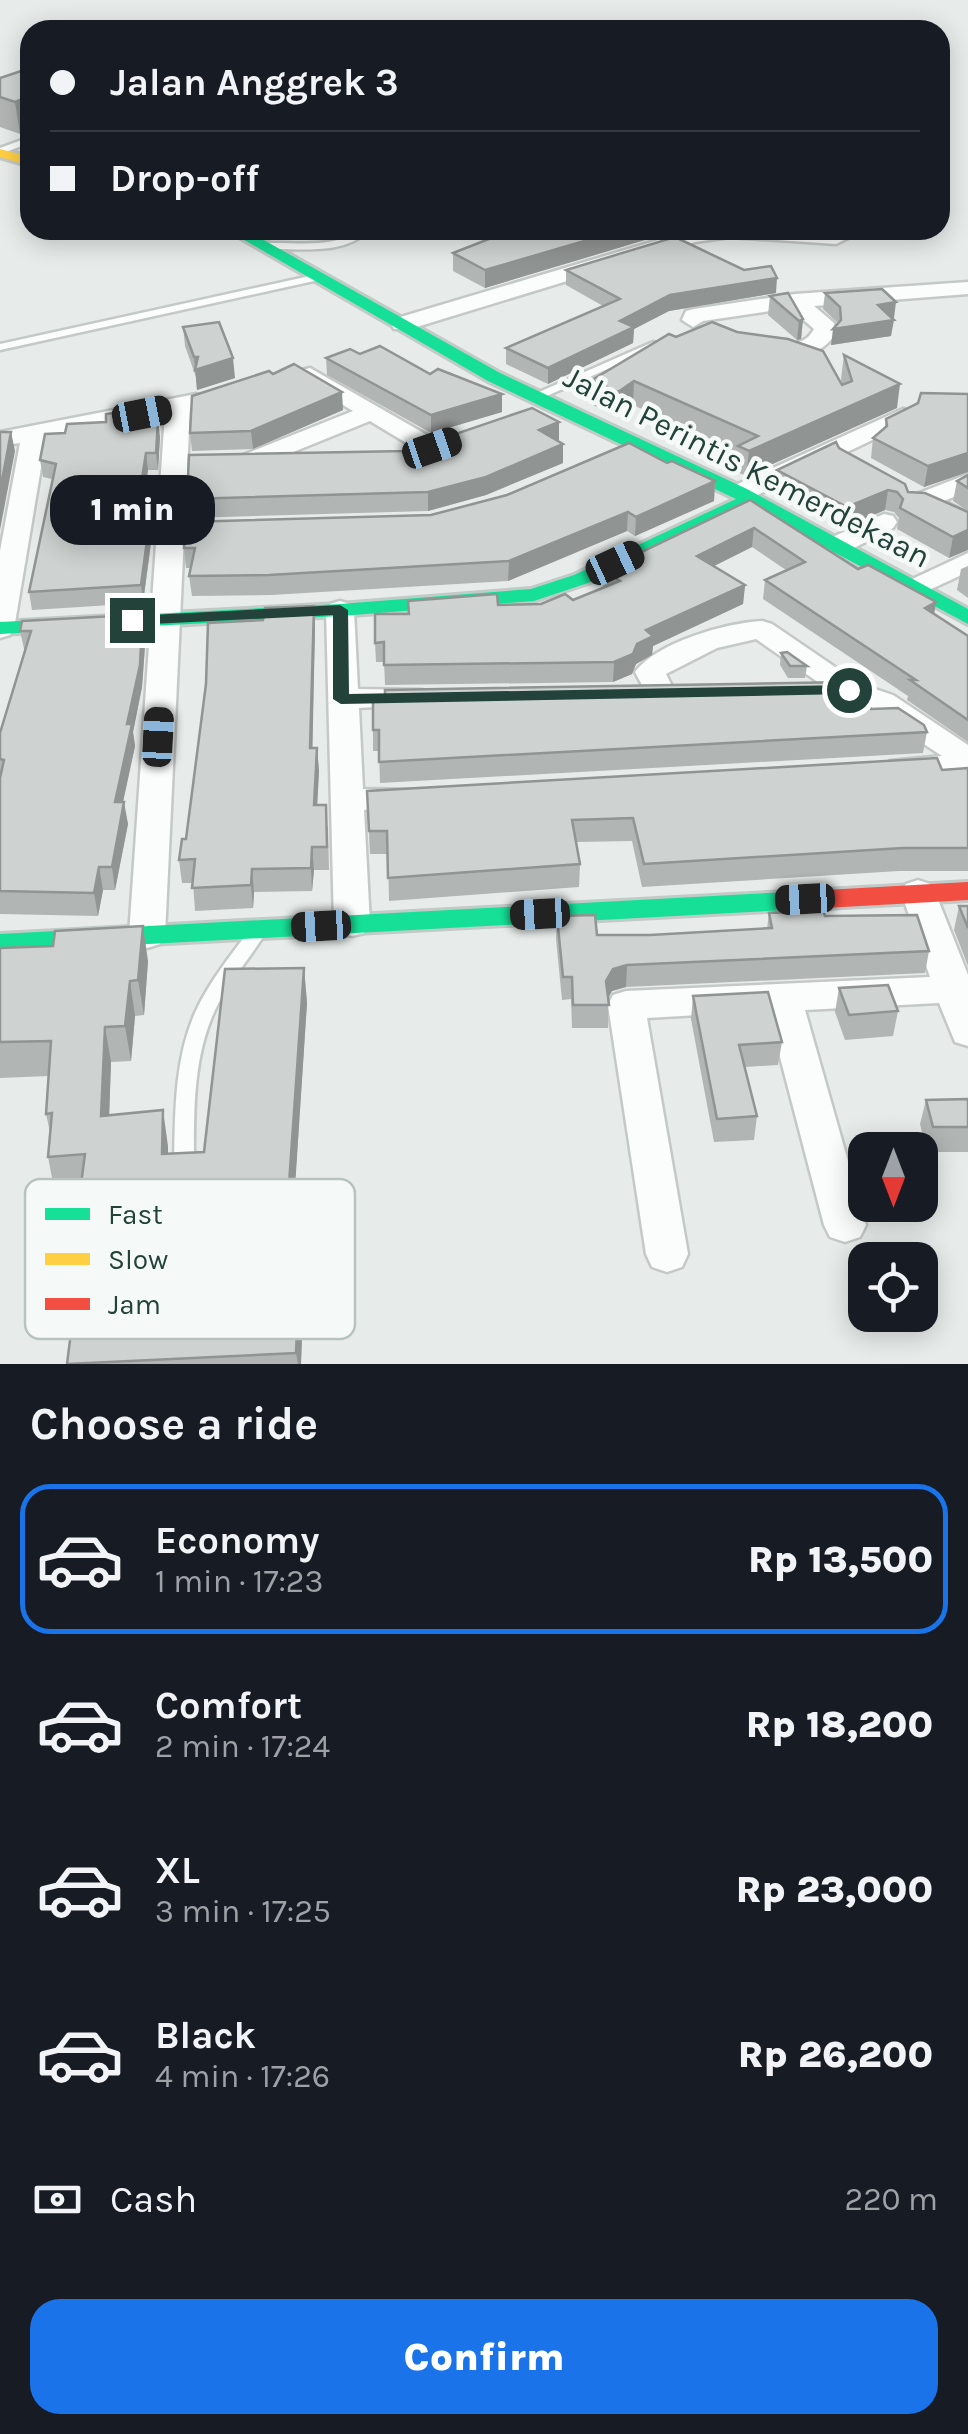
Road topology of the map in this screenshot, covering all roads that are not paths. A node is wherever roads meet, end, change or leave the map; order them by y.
1 (253, 240) edge
2 (355, 240) edge
3 (680, 240) edge
4 (264, 246) junction
5 (319, 277) junction
6 (968, 288) edge
7 (795, 301) junction
8 (402, 324) junction
9 (721, 334) edge
10 (653, 345) edge
11 (0, 347) edge
12 (748, 349) edge
13 (286, 369) edge
14 (219, 393) edge
15 (546, 401) junction
16 (178, 407) junction
17 (371, 412) junction
18 (520, 418) edge
19 (34, 434) junction
20 (0, 440) edge
21 (636, 445) junction
22 (397, 456) edge
23 (321, 458) edge
24 (601, 460) edge
25 (862, 468) edge
26 (968, 482) edge
27 (745, 496) junction
28 (884, 522) dead end
29 (968, 523) edge
30 (838, 545) junction
31 (968, 561) edge
32 (916, 588) junction
33 (340, 610) junction
34 (165, 618) junction
35 (968, 618) edge
36 (0, 628) edge
37 (796, 689) edge
38 (849, 690) junction
39 (698, 691) edge
40 (620, 692) edge
41 (660, 692) junction
42 (440, 697) edge
43 (341, 699) junction
44 (968, 762) edge
45 (871, 770) edge
46 (444, 794) edge
47 (346, 800) junction
48 (968, 891) edge
49 (918, 892) junction
50 (352, 924) junction
51 (259, 928) junction
52 (146, 935) junction
53 (0, 943) edge
54 (961, 989) edge
55 (783, 998) junction
56 (968, 1032) edge
57 (184, 1167) edge
58 (845, 1225) dead end
59 (667, 1254) dead end

1 - 4 street, Jalan Perintis Kemerdekaan
2 - 4 lane
3 - 8 street
4 - 5 street, Jalan Perintis Kemerdekaan
5 - 8 street, Jalan Perintis Kemerdekaan
5 - 11 lane
6 - 7 street
7 - 9 street
7 - 12 street
8 - 15 street, Jalan Perintis Kemerdekaan
10 - 15 lane
13 - 17 street
14 - 16 street
15 - 18 street
15 - 21 street, Jalan Perintis Kemerdekaan
16 - 19 street
16 - 34 street
17 - 22 street
17 - 23 street
19 - 20 street
19 - 36 street
21 - 24 street
21 - 27 street, Jalan Perintis Kemerdekaan
25 - 27 street
26 - 29 street
27 - 30 street, Jalan Perintis Kemerdekaan
27 - 33 street
28 - 30 street
30 - 32 street, Jalan Perintis Kemerdekaan
31 - 32 street
32 - 35 street, Jalan Perintis Kemerdekaan
33 - 34 street
33 - 43 street
34 - 36 street
34 - 52 street
37 - 38 street
38 - 41 street
38 - 44 street
39 - 41 street
40 - 41 street
42 - 43 street
43 - 47 street
44 - 45 street
46 - 47 street
47 - 50 street
48 - 49 street
49 - 50 street
49 - 54 street
50 - 51 street
51 - 52 street
51 - 57 lane
52 - 53 street
54 - 55 street
54 - 56 street
55 - 58 street
55 - 59 street

